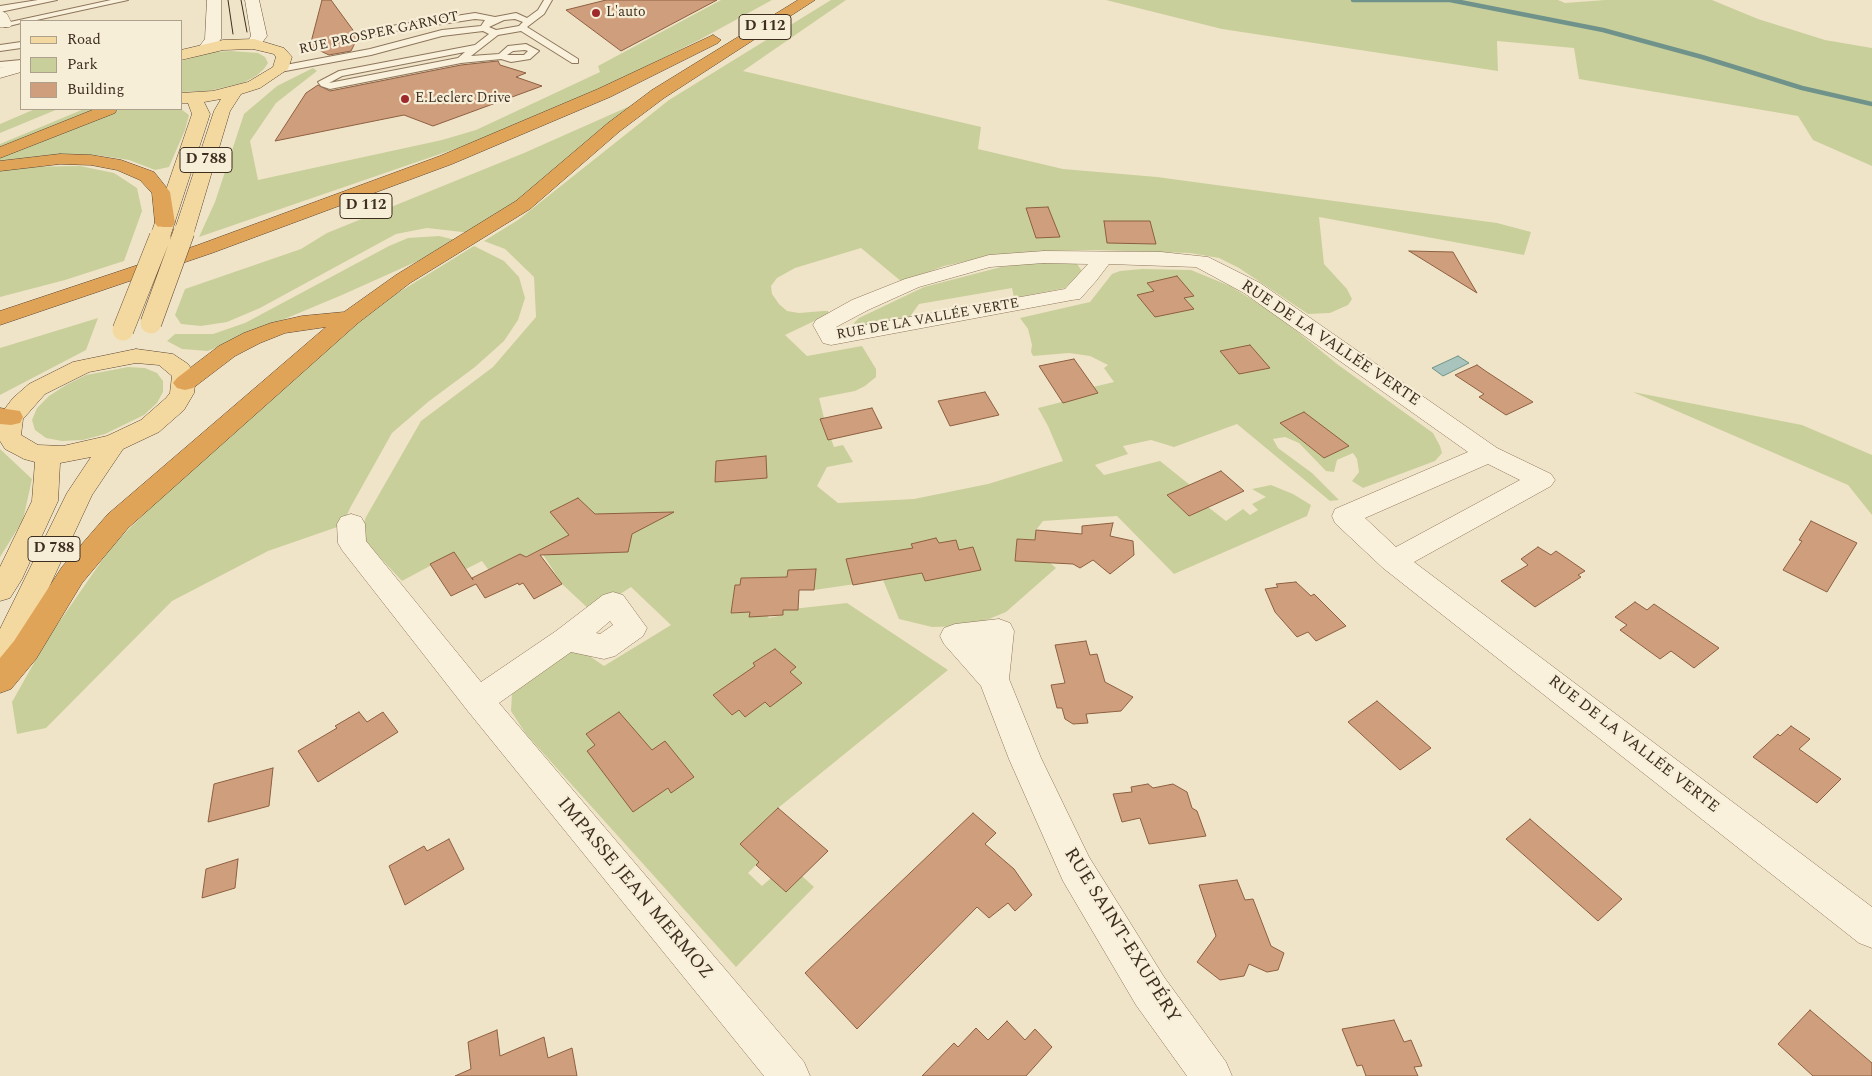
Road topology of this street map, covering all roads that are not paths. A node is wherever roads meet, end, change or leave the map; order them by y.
1 (53, 0) edge
2 (124, 0) edge
3 (214, 0) edge
4 (252, 0) edge
5 (543, 0) edge
6 (548, 0) edge
7 (783, 0) edge
8 (808, 0) edge
9 (0, 9) edge
10 (516, 16) junction
11 (2, 18) edge
12 (487, 23) junction
13 (525, 25) junction
14 (376, 31) dead end
15 (496, 33) junction
16 (537, 38) junction
17 (254, 44) junction
18 (20, 45) edge
19 (477, 47) junction
20 (0, 48) edge
21 (206, 48) junction
22 (721, 53) junction
23 (182, 55) edge
24 (461, 60) junction
25 (575, 61) dead end
26 (282, 63) junction
27 (234, 91) junction
28 (188, 98) edge
29 (75, 110) edge
30 (107, 110) edge
31 (0, 141) edge
32 (0, 153) edge
33 (0, 166) edge
34 (346, 198) junction
35 (162, 230) junction
36 (1103, 257) junction
37 (0, 305) edge
38 (0, 318) edge
39 (350, 318) junction
40 (0, 334) edge
41 (153, 357) junction
42 (98, 362) junction
43 (185, 384) junction
44 (6, 416) edge
45 (114, 443) junction
46 (1488, 454) junction
47 (48, 455) junction
48 (351, 524) dead end
49 (1393, 561) junction
50 (0, 590) edge
51 (566, 638) dead end
52 (0, 660) edge
53 (994, 679) dead end
54 (0, 680) edge
55 (478, 701) junction
56 (1872, 930) edge
57 (790, 1076) edge
58 (1212, 1076) edge

1 - 9 lane
2 - 11 lane
3 - 21 street
4 - 17 street
5 - 10 lane
6 - 13 lane
7 - 34 highway, D 112
8 - 22 highway, D 112
10 - 12 lane
10 - 13 lane
12 - 14 lane
12 - 15 lane
12 - 26 lane, RUE PROSPER GARNOT
13 - 15 lane
13 - 16 lane
15 - 19 lane
16 - 24 lane
16 - 25 lane
17 - 21 main road
17 - 26 main road
18 - 20 lane
19 - 24 lane
19 - 24 lane
21 - 23 main road
22 - 39 highway
22 - 40 highway, D 112
26 - 27 main road
27 - 28 main road
27 - 41 main road, D 788, bridge
28 - 35 main road, D 788
29 - 31 highway
30 - 32 highway
33 - 35 highway
34 - 37 highway
34 - 38 highway, D 112
35 - 42 main road, D 788, bridge
36 - 36 street, RUE DE LA VALLÉE VERTE
36 - 46 street, RUE DE LA VALLÉE VERTE
39 - 43 highway
39 - 54 highway
41 - 42 main road
41 - 43 main road
42 - 44 main road
43 - 45 main road
44 - 47 main road
45 - 47 main road
45 - 52 main road, D 788
46 - 49 street, RUE DE LA VALLÉE VERTE
46 - 49 street, RUE DE LA VALLÉE VERTE
47 - 50 main road, D 788
48 - 55 street, IMPASSE JEAN MERMOZ
49 - 56 street, RUE DE LA VALLÉE VERTE
51 - 55 street
53 - 58 street, RUE SAINT-EXUPÉRY
55 - 57 street, IMPASSE JEAN MERMOZ

